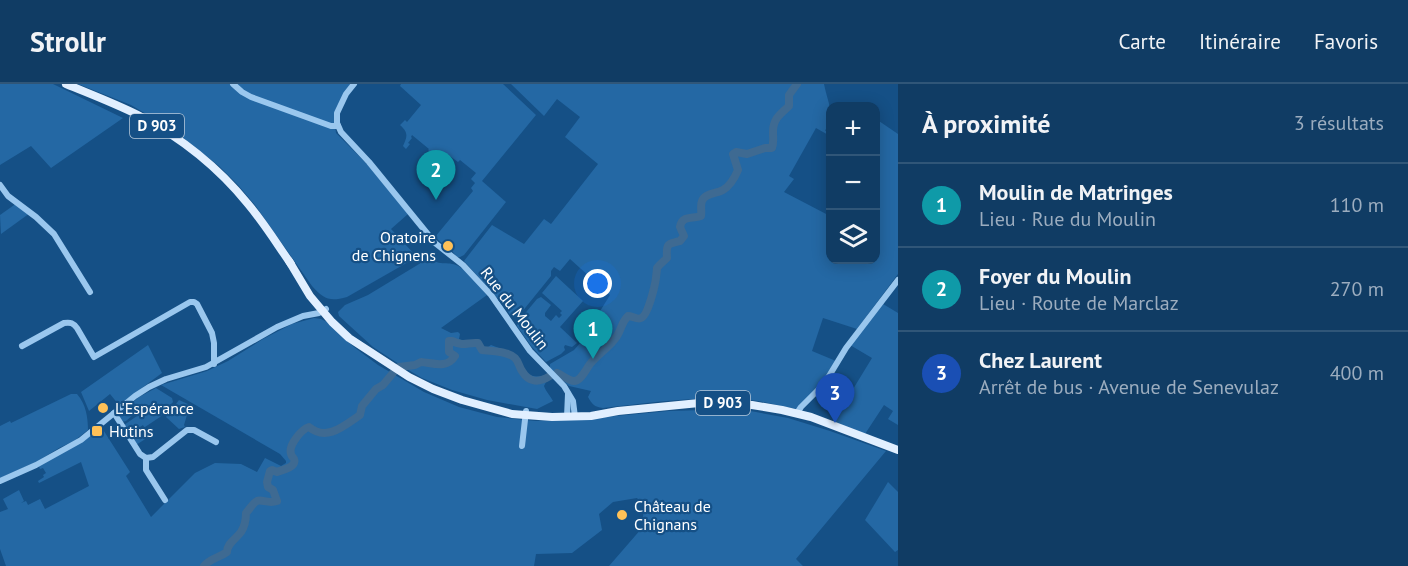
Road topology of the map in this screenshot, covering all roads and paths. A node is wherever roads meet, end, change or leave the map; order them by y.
1 (66, 84) edge
2 (233, 84) edge
3 (354, 84) edge
4 (338, 126) junction
5 (0, 185) edge
6 (898, 280) edge
7 (90, 292) dead end
8 (322, 307) junction
9 (22, 346) dead end
10 (214, 364) junction
11 (114, 413) junction
12 (526, 413) junction
13 (797, 413) junction
14 (571, 415) junction
15 (216, 442) dead end
16 (522, 446) dead end
17 (898, 450) edge
18 (146, 458) junction
19 (0, 481) edge
20 (165, 500) dead end

1 - 8 main road, D 903
2 - 4 street
3 - 4 street
4 - 14 street, Rue du Moulin
5 - 7 street
6 - 13 street
8 - 10 street
8 - 12 main road, D 903
9 - 10 street
10 - 11 street
11 - 18 street
11 - 19 street
12 - 14 main road, D 903
12 - 16 street
13 - 14 main road, D 903
13 - 17 main road, D 903
15 - 18 street
18 - 20 street

